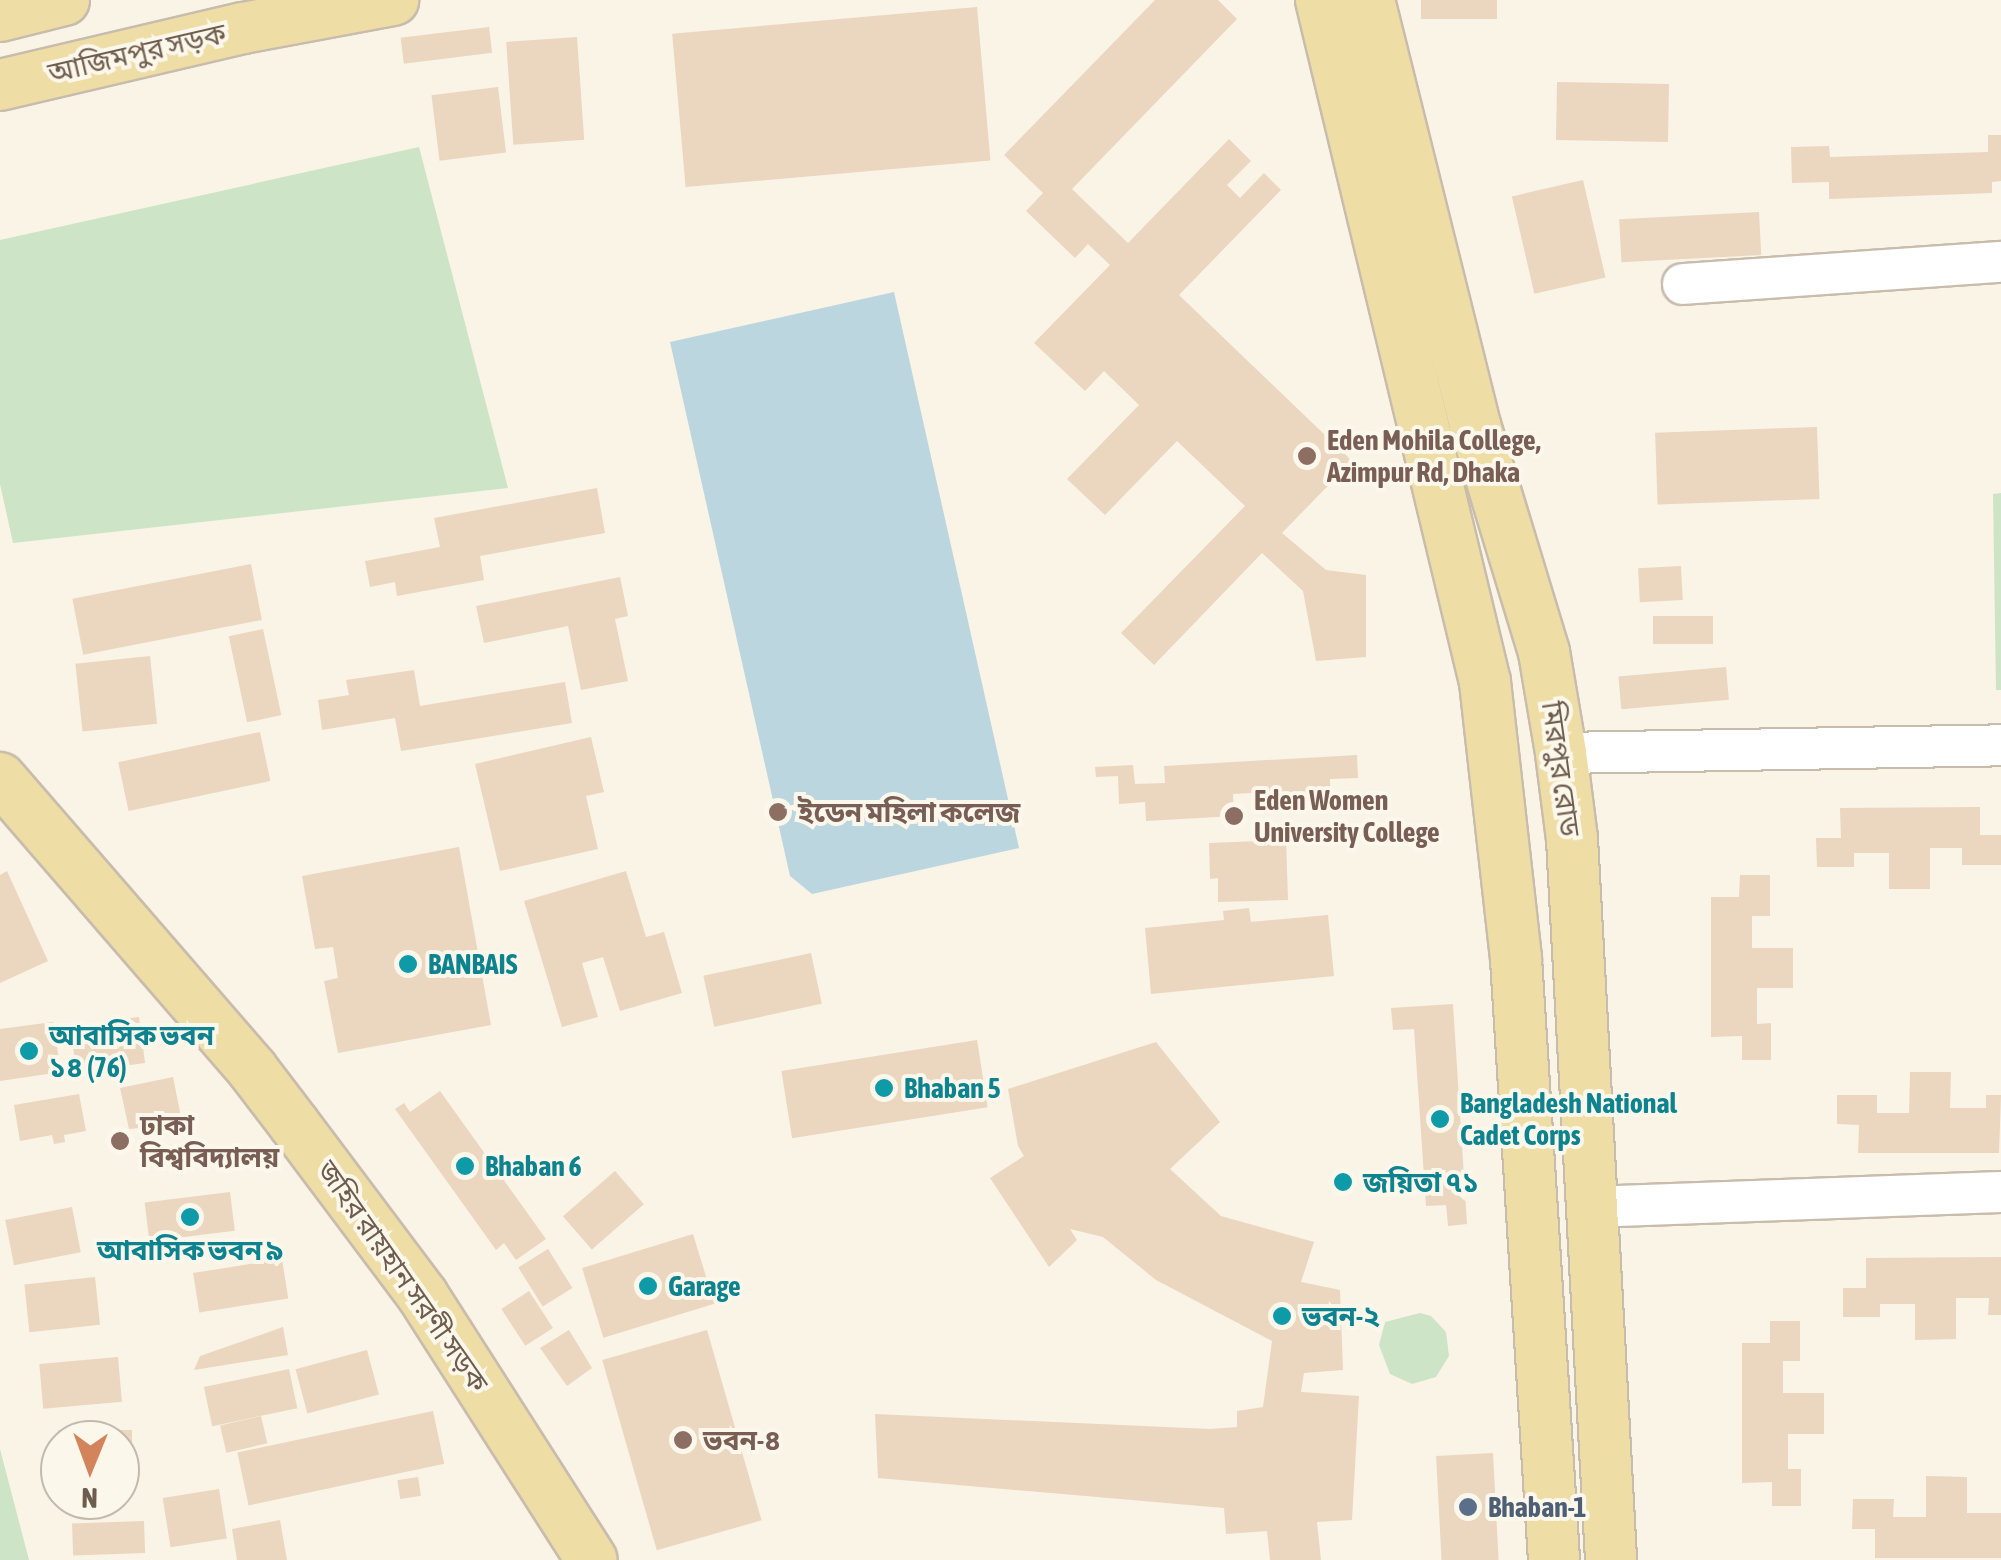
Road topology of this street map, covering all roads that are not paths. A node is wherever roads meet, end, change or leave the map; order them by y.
1 (64, 0) edge
2 (393, 0) edge
3 (1321, 0) edge
4 (1369, 0) edge
5 (0, 16) edge
6 (0, 85) edge
7 (2001, 262) edge
8 (1683, 284) dead end
9 (2001, 745) edge
10 (1560, 752) junction
11 (0, 778) edge
12 (0, 824) edge
13 (2001, 1192) edge
14 (1590, 1207) junction
15 (553, 1560) edge
16 (592, 1560) edge
17 (1554, 1560) edge
18 (1611, 1560) edge

1 - 5 main road
2 - 6 main road, আজিমপুর সড়ক
3 - 17 main road
4 - 10 main road, মিরপুর রোড
7 - 8 street
9 - 10 street
10 - 14 main road, মিরপুর রোড
11 - 16 main road, জহির রায়হান সরণী সড়ক
12 - 15 main road
13 - 14 street
14 - 18 main road, মিরপুর রোড

